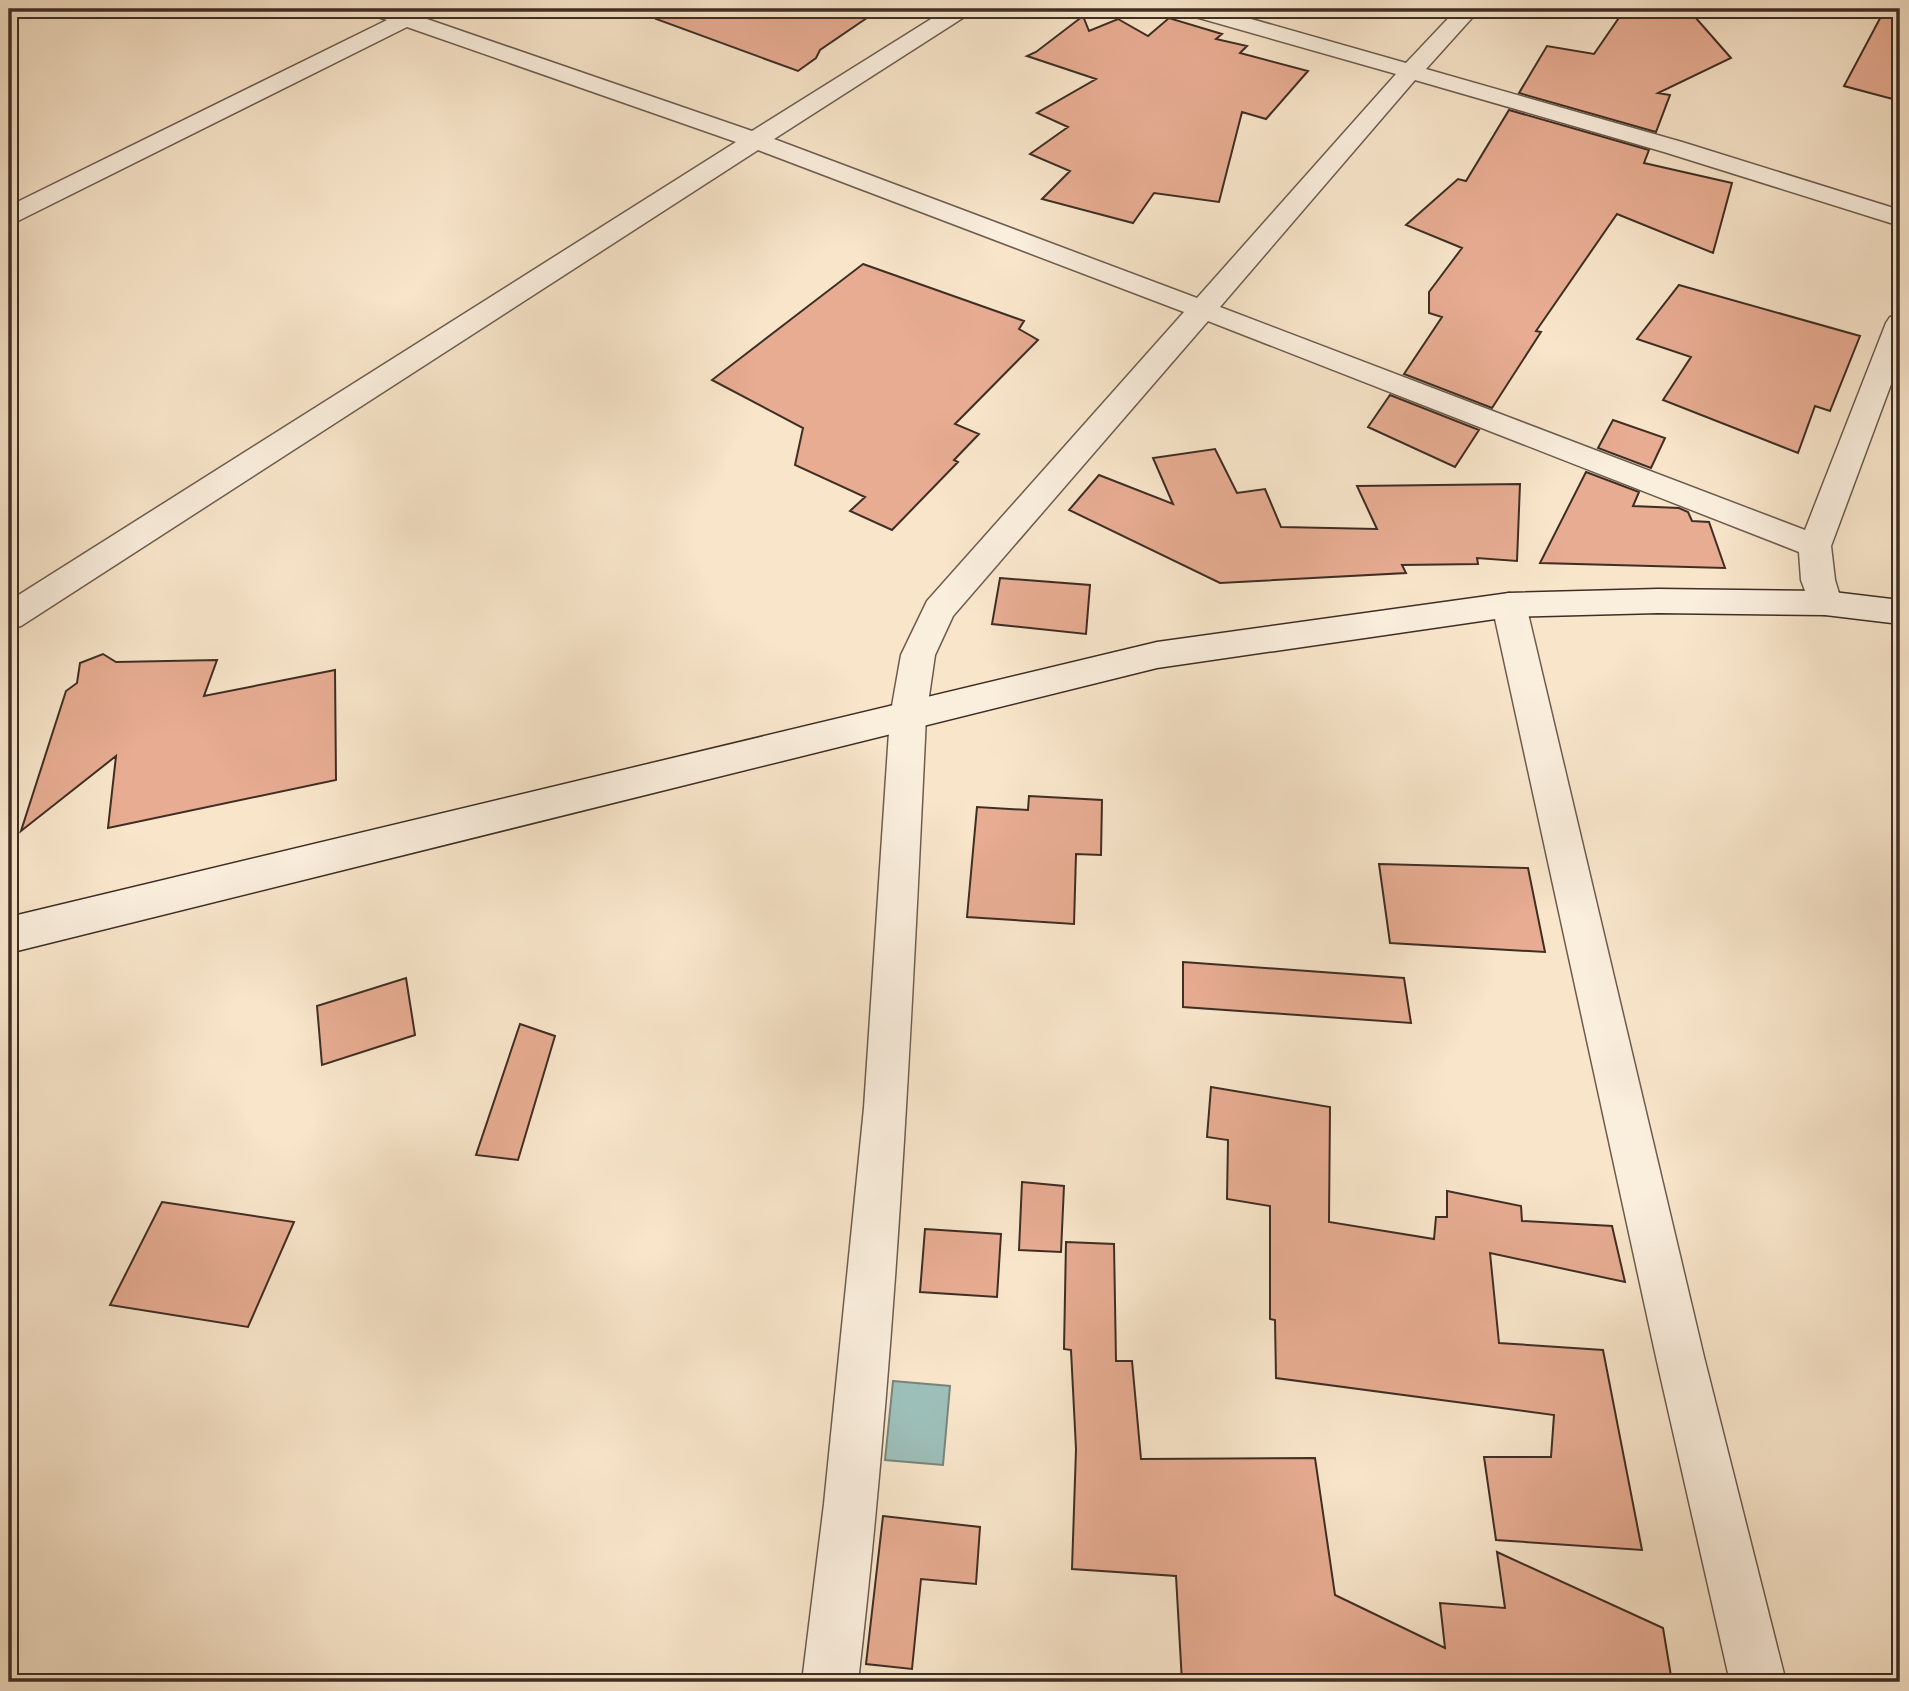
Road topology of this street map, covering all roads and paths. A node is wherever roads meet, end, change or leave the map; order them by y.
1 (377, 9) edge
2 (961, 9) edge
3 (1193, 9) edge
4 (1469, 9) edge
5 (416, 14) edge
6 (1410, 72) junction
7 (757, 141) junction
8 (9, 216) edge
9 (1900, 218) edge
10 (1204, 310) junction
11 (1900, 323) edge
12 (1815, 546) junction
13 (1825, 603) junction
14 (1509, 605) junction
15 (1900, 612) edge
16 (9, 617) edge
17 (908, 717) junction
18 (9, 935) edge
19 (830, 1682) edge
20 (1758, 1682) edge

1 - 5 street
2 - 7 street
3 - 6 street
4 - 6 street
5 - 7 street
5 - 8 street
6 - 9 street
6 - 10 street
7 - 10 street
7 - 16 street
10 - 12 street
10 - 17 street
11 - 12 street
12 - 13 street
13 - 14 street
13 - 15 street
14 - 17 street
14 - 20 street
17 - 18 street
17 - 19 street

